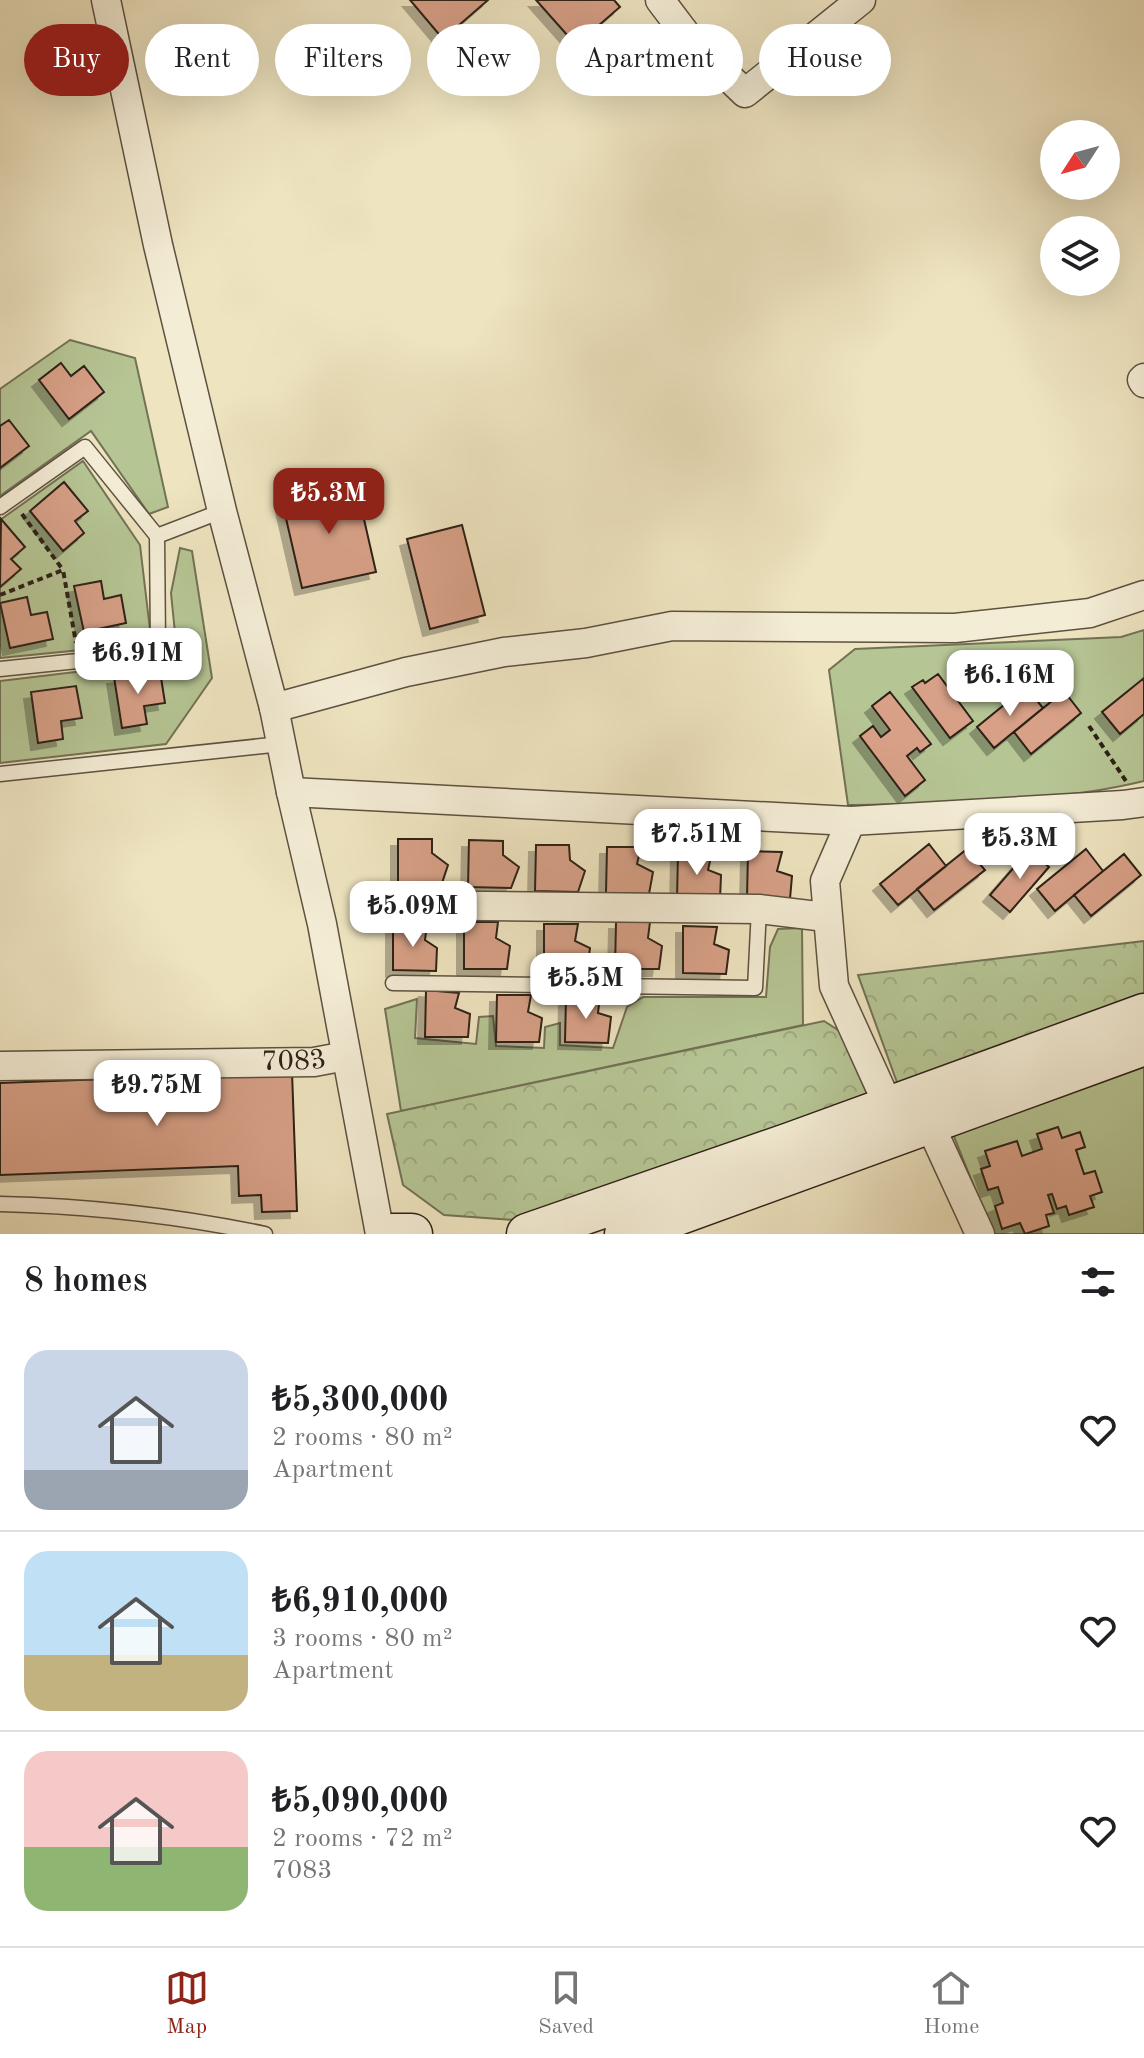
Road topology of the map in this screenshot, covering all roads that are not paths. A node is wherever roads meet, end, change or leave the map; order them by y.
1 (106, 0) edge
2 (660, 0) edge
3 (861, 0) edge
4 (6, 503) edge
5 (222, 511) junction
6 (157, 536) junction
7 (1144, 595) edge
8 (0, 669) edge
9 (274, 708) junction
10 (281, 744) junction
11 (0, 774) edge
12 (291, 792) junction
13 (1142, 802) edge
14 (851, 821) junction
15 (392, 905) dead end
16 (759, 909) junction
17 (826, 917) junction
18 (393, 983) dead end
19 (1144, 1014) edge
20 (1144, 1045) edge
21 (346, 1056) junction
22 (0, 1066) edge
23 (889, 1107) junction
24 (929, 1123) junction
25 (0, 1204) edge
26 (265, 1234) edge
27 (380, 1234) edge
28 (392, 1234) edge
29 (412, 1234) edge
30 (527, 1234) edge
31 (625, 1234) edge
32 (980, 1234) edge

1 - 5 street
2 - 3 street
4 - 6 lane
5 - 6 lane
5 - 9 street
6 - 8 lane
7 - 9 street
9 - 10 street
10 - 11 lane
10 - 12 street
12 - 14 street
12 - 21 street
13 - 14 street
14 - 17 street
15 - 16 street
16 - 17 street
16 - 18 lane
17 - 23 street
19 - 23 main road
20 - 24 main road
21 - 22 street, 7083
21 - 27 street
23 - 30 main road
24 - 31 main road
24 - 32 street
25 - 26 lane
28 - 29 main road

